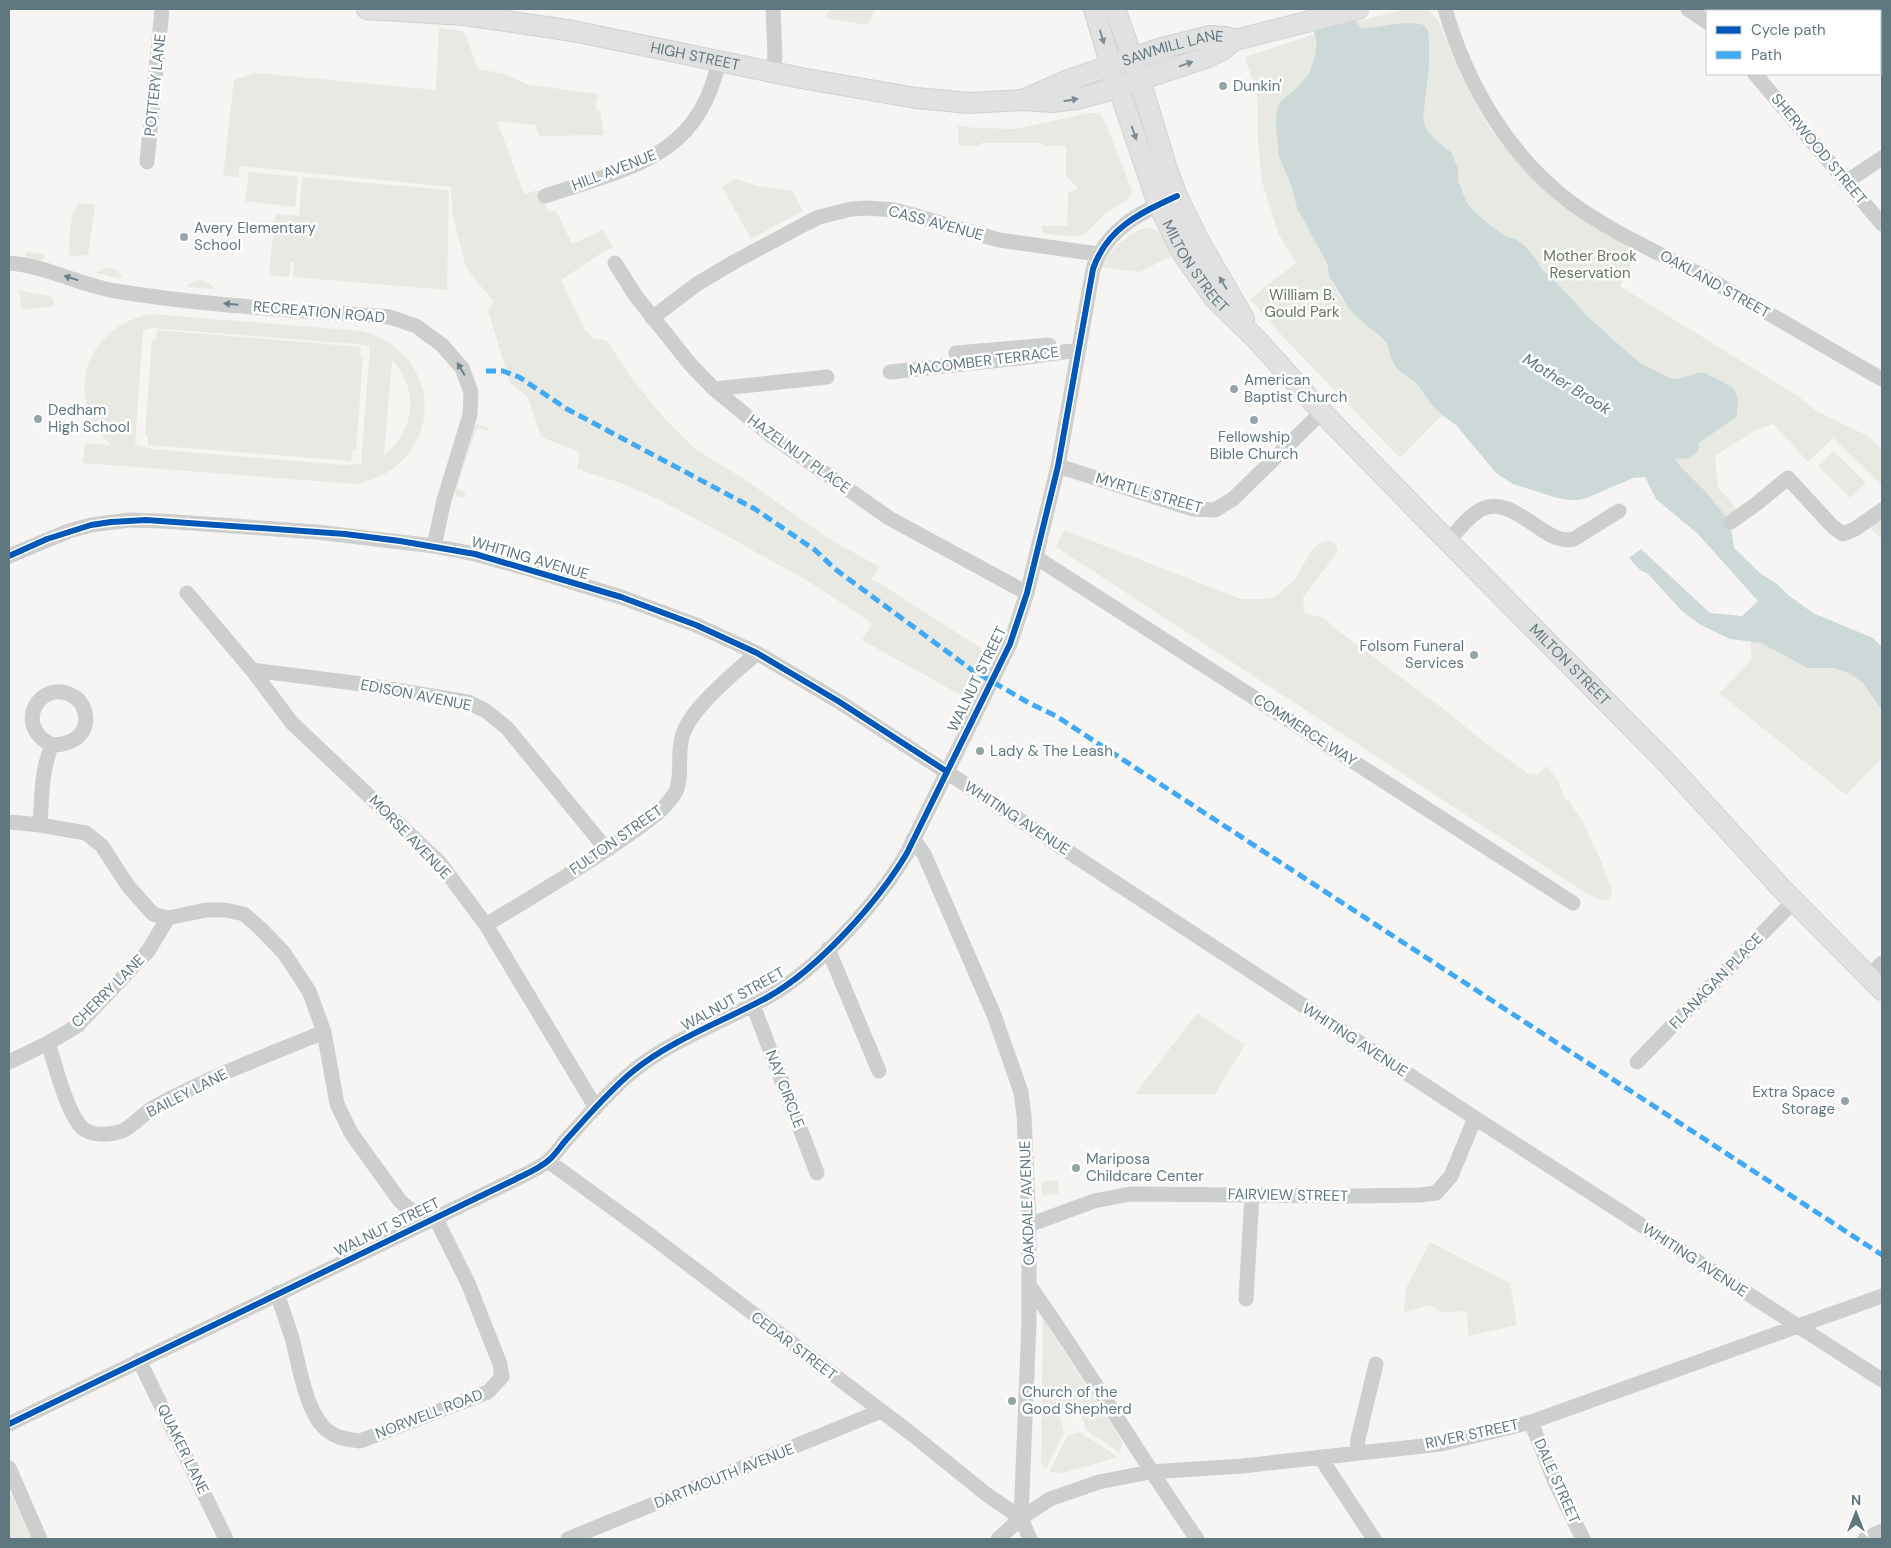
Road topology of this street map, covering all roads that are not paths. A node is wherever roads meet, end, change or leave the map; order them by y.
1 (162, 9) edge
2 (367, 9) edge
3 (774, 9) edge
4 (1094, 9) edge
5 (1115, 9) edge
6 (1358, 9) edge
7 (1445, 9) edge
8 (1688, 9) edge
9 (458, 12) edge
10 (1706, 21) edge
11 (1235, 40) junction
12 (1133, 58) junction
13 (719, 60) junction
14 (1111, 66) junction
15 (773, 72) junction
16 (1756, 75) edge
17 (1140, 80) junction
18 (1118, 87) junction
19 (1022, 100) junction
20 (1882, 158) edge
21 (147, 162) dead end
22 (1846, 182) junction
23 (545, 196) dead end
24 (1177, 196) junction
25 (1158, 204) junction
26 (1882, 224) edge
27 (1098, 254) junction
28 (9, 263) edge
29 (615, 263) dead end
30 (652, 318) junction
31 (1257, 340) junction
32 (1079, 346) junction
33 (956, 354) dead end
34 (890, 372) dead end
35 (827, 378) dead end
36 (1882, 379) edge
37 (714, 389) junction
38 (1322, 412) junction
39 (1058, 466) junction
40 (1882, 510) edge
41 (1619, 511) dead end
42 (1731, 522) dead end
43 (1448, 541) junction
44 (434, 546) junction
45 (9, 556) edge
46 (1037, 558) junction
47 (187, 593) dead end
48 (1027, 593) junction
49 (757, 653) junction
50 (252, 670) junction
51 (52, 745) dead end
52 (946, 771) junction
53 (9, 822) edge
54 (40, 825) junction
55 (913, 839) junction
56 (607, 850) junction
57 (1794, 901) junction
58 (1573, 903) dead end
59 (168, 918) junction
60 (486, 925) junction
61 (828, 949) junction
62 (1878, 977) edge
63 (753, 1005) junction
64 (324, 1032) junction
65 (48, 1043) junction
66 (9, 1062) edge
67 (1637, 1062) dead end
68 (880, 1071) dead end
69 (596, 1108) junction
70 (1475, 1118) junction
71 (548, 1161) junction
72 (817, 1174) dead end
73 (1252, 1194) junction
74 (435, 1217) junction
75 (419, 1225) junction
76 (1029, 1225) junction
77 (1029, 1285) junction
78 (277, 1294) junction
79 (1882, 1296) edge
80 (1246, 1299) dead end
81 (1798, 1326) junction
82 (139, 1360) junction
83 (1376, 1364) dead end
84 (1882, 1380) edge
85 (881, 1411) junction
86 (1531, 1422) junction
87 (9, 1424) edge
88 (1357, 1452) junction
89 (1320, 1457) junction
90 (9, 1468) edge
91 (1150, 1472) junction
92 (1021, 1518) junction
93 (1882, 1531) edge
94 (40, 1539) edge
95 (226, 1539) edge
96 (568, 1539) edge
97 (998, 1539) edge
98 (1030, 1539) edge
99 (1197, 1539) edge
100 (1374, 1539) edge
101 (1583, 1539) edge
102 (1865, 1539) edge

1 - 21 street, POTTERY LANE
2 - 9 main road, HIGH STREET
3 - 15 street
4 -> 14 main road, MILTON STREET
5 - 12 main road, MILTON STREET
6 - 11 main road, SAWMILL LANE
7 - 36 street, OAKLAND STREET
8 - 10 street
9 - 13 main road, HIGH STREET
11 - 12 main road, SAWMILL LANE
17 -> 11 main road, SAWMILL LANE
12 - 14 main road, SAWMILL LANE
12 - 17 main road, MILTON STREET
13 - 15 main road, HIGH STREET
13 - 23 street, HILL AVENUE
14 - 18 main road, MILTON STREET
14 - 19 main road, HIGH STREET
15 - 19 main road, HIGH STREET
16 - 22 street, SHERWOOD STREET
17 - 18 main road, HIGH STREET
17 - 24 main road, MILTON STREET
19 -> 18 main road, HIGH STREET
18 -> 25 main road, MILTON STREET
20 - 22 street
22 - 26 street, SHERWOOD STREET
24 - 25 street, WALNUT STREET
31 -> 24 main road, MILTON STREET
25 - 27 street, WALNUT STREET
25 - 31 main road, MILTON STREET
27 - 30 street, CASS AVENUE
27 - 32 street, WALNUT STREET
44 -> 28 street, RECREATION ROAD
29 - 30 street, HAZELNUT PLACE
30 - 37 street, HAZELNUT PLACE
31 - 38 main road, MILTON STREET
32 - 33 street
32 - 34 street, MACOMBER TERRACE
32 - 39 street, WALNUT STREET
35 - 37 street
37 - 48 street, HAZELNUT PLACE
38 - 39 street, MYRTLE STREET
38 - 43 main road, MILTON STREET
39 - 46 street, WALNUT STREET
40 - 42 street
41 - 43 street
43 - 57 main road, MILTON STREET
44 - 45 street, WHITING AVENUE
44 - 49 street, WHITING AVENUE
46 - 48 street, WALNUT STREET
46 - 58 street, COMMERCE WAY
47 - 50 street, MORSE AVENUE
48 - 52 street, WALNUT STREET
49 - 52 street, WHITING AVENUE
49 - 56 street, FULTON STREET
50 - 56 street, EDISON AVENUE
50 - 60 street, MORSE AVENUE
51 - 54 street
52 - 55 street, WALNUT STREET
52 - 70 street, WHITING AVENUE
53 - 54 street
54 - 59 street
55 - 61 street, WALNUT STREET
55 - 76 street, OAKDALE AVENUE
56 - 60 street, FULTON STREET
57 - 62 main road, MILTON STREET
57 - 67 street, FLANAGAN PLACE
59 - 64 street
59 - 65 street, CHERRY LANE
60 - 69 street, MORSE AVENUE
61 - 63 street, WALNUT STREET
61 - 68 street
63 - 69 street, WALNUT STREET
63 - 72 street, NAY CIRCLE
64 - 65 street, BAILEY LANE
64 - 75 street
65 - 66 street, CHERRY LANE
69 - 71 street, WALNUT STREET
70 - 73 street, FAIRVIEW STREET
70 - 81 street, WHITING AVENUE
71 - 74 street, WALNUT STREET
71 - 85 street, CEDAR STREET
73 - 76 street, FAIRVIEW STREET
73 - 80 street
74 - 75 street, WALNUT STREET
74 - 78 street, NORWELL ROAD
75 - 78 street, WALNUT STREET
76 - 77 street, OAKDALE AVENUE
77 - 91 street, OAKDALE AVENUE
77 - 92 street
78 - 82 street, WALNUT STREET
79 - 81 street, RIVER STREET
81 - 84 street, WHITING AVENUE
81 - 86 street, RIVER STREET
82 - 87 street, WALNUT STREET
82 - 95 street, QUAKER LANE
83 - 88 street
85 - 92 street, CEDAR STREET
85 - 96 street, DARTMOUTH AVENUE
86 - 88 street, RIVER STREET
86 - 101 street, DALE STREET
88 - 89 street, RIVER STREET
89 - 91 street, RIVER STREET
89 - 100 street
90 - 94 street
91 - 92 street, RIVER STREET
91 - 99 street, OAKDALE AVENUE
92 - 97 street, RIVER STREET
92 - 98 street
93 - 102 street

